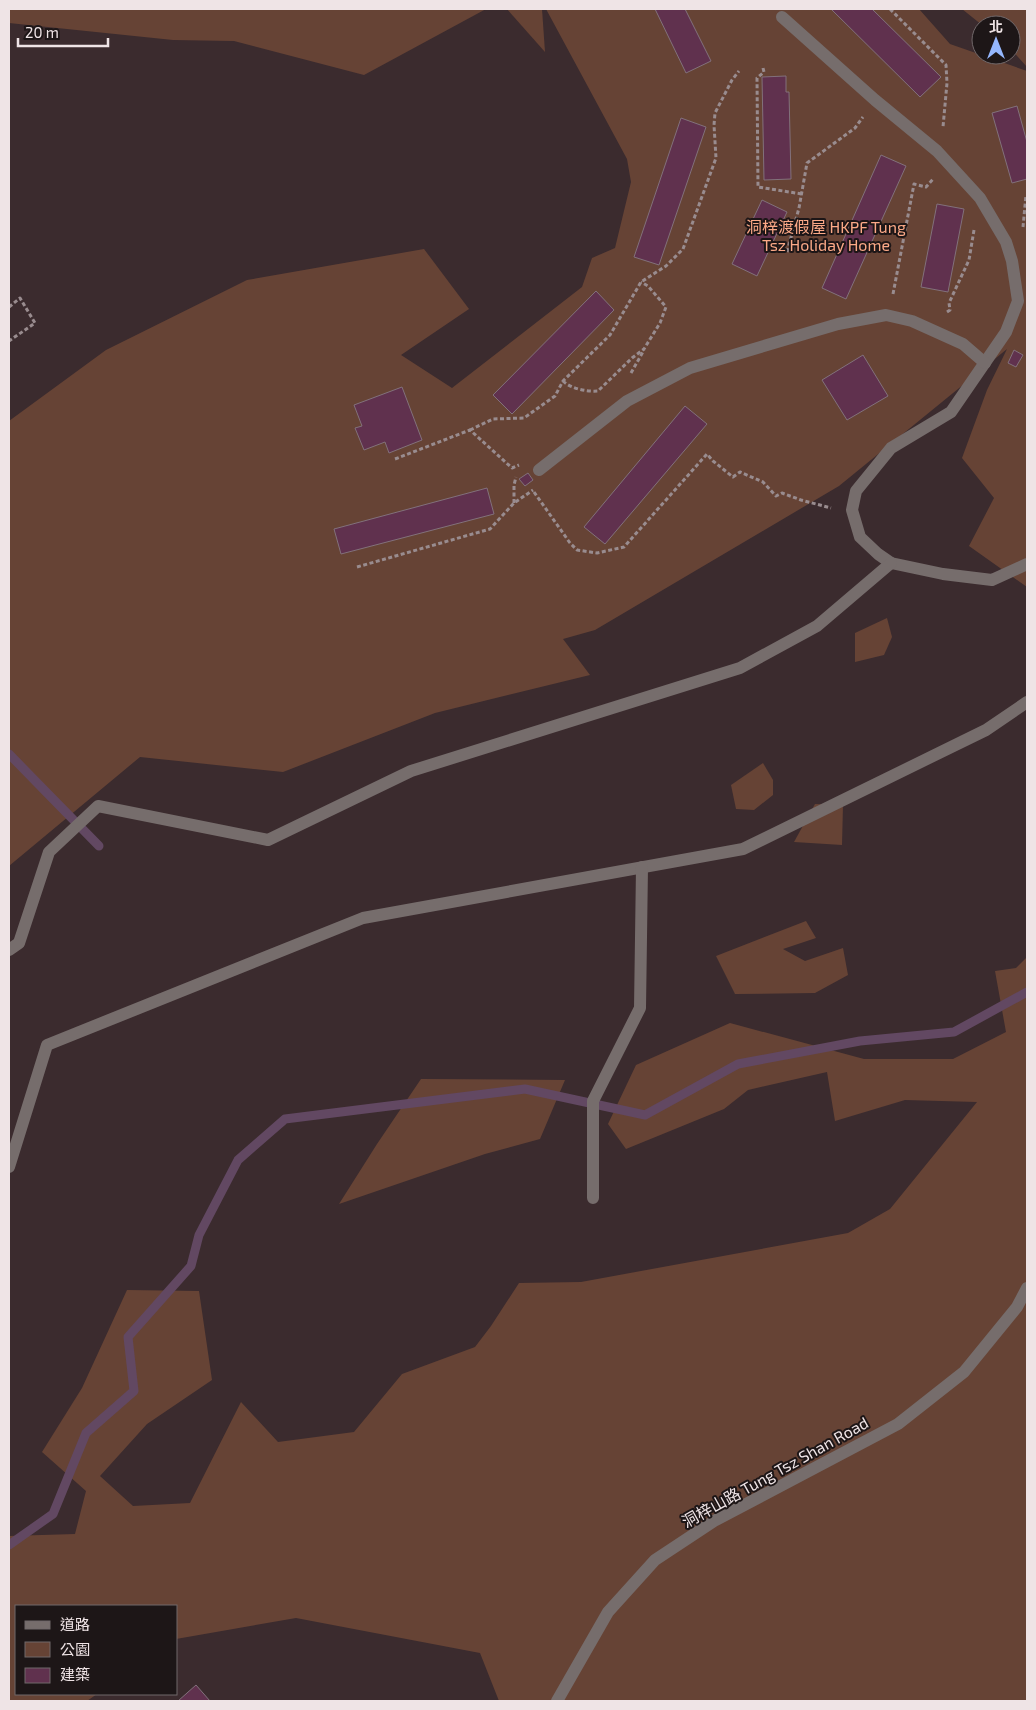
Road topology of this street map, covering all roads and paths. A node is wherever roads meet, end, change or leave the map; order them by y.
1 (890, 9) edge
2 (782, 17) dead end
3 (763, 68) dead end
4 (739, 71) dead end
5 (865, 114) dead end
6 (942, 133) dead end
7 (920, 186) dead end
8 (802, 194) junction
9 (1026, 195) edge
10 (980, 198) junction
11 (1023, 234) dead end
12 (787, 252) dead end
13 (641, 282) junction
14 (896, 284) dead end
15 (9, 306) edge
16 (942, 316) dead end
17 (9, 341) edge
18 (985, 363) junction
19 (563, 382) junction
20 (470, 430) junction
21 (395, 459) dead end
22 (525, 463) dead end
23 (539, 470) dead end
24 (516, 476) dead end
25 (514, 503) junction
26 (837, 509) dead end
27 (891, 563) junction
28 (1027, 564) edge
29 (357, 567) dead end
30 (1027, 702) edge
31 (642, 867) junction
32 (9, 950) edge
33 (9, 1167) edge
34 (593, 1198) dead end
35 (1027, 1288) edge
36 (557, 1701) edge

1 - 6 path
2 - 10 street
3 - 8 path
4 - 13 path
5 - 8 path
7 - 14 path
8 - 12 path
9 - 11 path
10 - 16 path
10 - 18 street
13 - 19 path
13 - 19 path
15 - 17 path
18 - 23 street
18 - 27 street
19 - 20 path
20 - 21 path
20 - 22 path
24 - 25 path
25 - 26 path
25 - 29 path
27 - 28 street
27 - 32 street
30 - 31 street
31 - 33 street
31 - 34 street
35 - 36 street, 洞梓山路 Tung Tsz Shan Road

